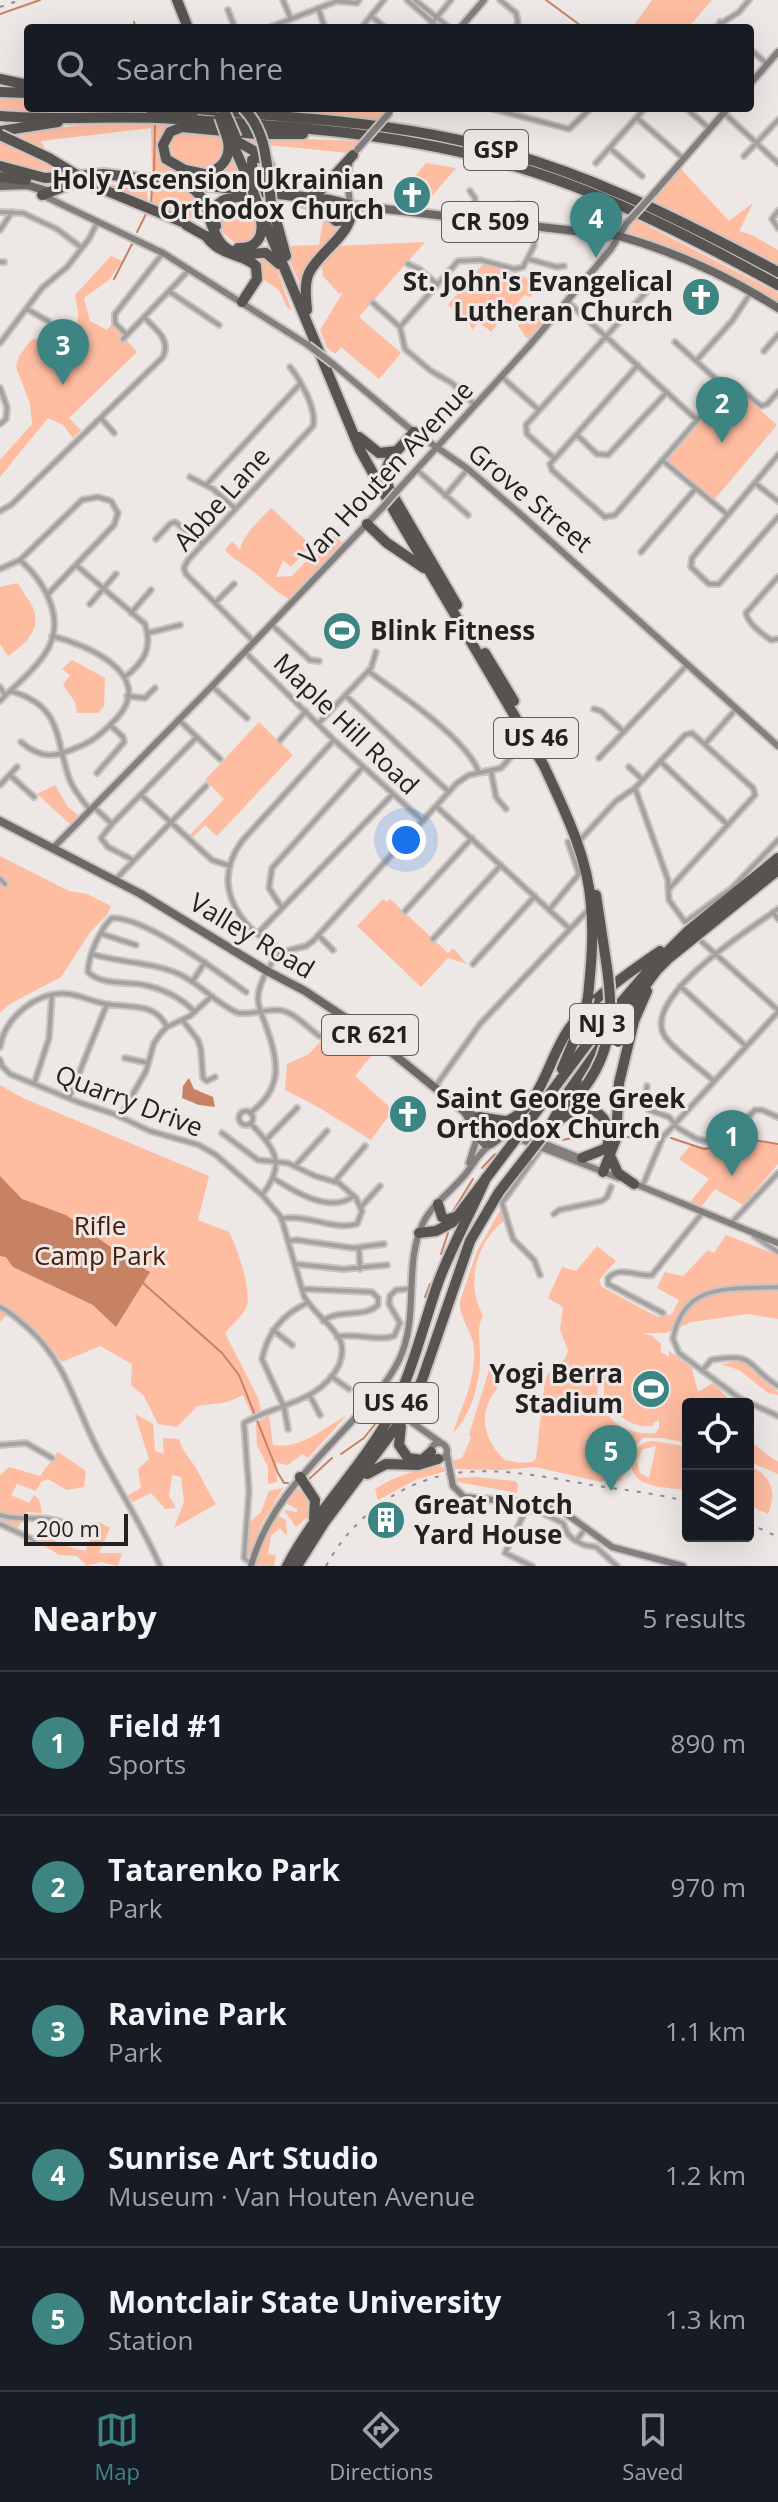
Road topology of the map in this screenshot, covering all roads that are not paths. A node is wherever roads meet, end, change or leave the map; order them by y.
1 (283, 0) edge
2 (322, 0) edge
3 (359, 0) edge
4 (384, 0) edge
5 (407, 0) edge
6 (415, 0) edge
7 (450, 0) edge
8 (484, 0) edge
9 (500, 0) edge
10 (749, 0) edge
11 (175, 2) edge
12 (321, 7) junction
13 (228, 10) dead end
14 (371, 17) junction
15 (291, 19) junction
16 (720, 22) edge
17 (185, 24) edge
18 (233, 24) edge
19 (278, 24) edge
20 (324, 24) edge
21 (365, 24) edge
22 (381, 24) edge
23 (432, 24) edge
24 (463, 24) edge
25 (517, 24) edge
26 (778, 52) edge
27 (754, 53) edge
28 (767, 64) junction
29 (0, 76) edge
30 (24, 78) edge
31 (754, 79) edge
32 (24, 84) edge
33 (0, 92) edge
34 (24, 93) edge
35 (192, 112) edge
36 (215, 112) edge
37 (221, 112) edge
38 (241, 112) edge
39 (256, 112) edge
40 (286, 112) edge
41 (389, 112) edge
42 (504, 112) edge
43 (587, 112) edge
44 (642, 112) edge
45 (691, 112) edge
46 (725, 112) edge
47 (727, 112) edge
48 (0, 116) edge
49 (92, 118) junction
50 (309, 118) junction
51 (637, 118) junction
52 (778, 120) edge
53 (710, 129) junction
54 (0, 133) edge
55 (362, 135) junction
56 (233, 139) junction
57 (756, 144) junction
58 (610, 148) junction
59 (355, 152) junction
60 (744, 156) dead end
61 (684, 159) junction
62 (268, 161) junction
63 (596, 163) dead end
64 (778, 163) edge
65 (1, 169) edge
66 (204, 174) junction
67 (642, 176) dead end
68 (143, 178) junction
69 (276, 179) junction
70 (78, 181) junction
71 (348, 181) junction
72 (0, 186) edge
73 (192, 188) junction
74 (470, 191) dead end
75 (259, 193) junction
76 (46, 194) junction
77 (311, 197) junction
78 (298, 198) junction
79 (330, 200) junction
80 (518, 204) dead end
81 (350, 205) junction
82 (778, 211) edge
83 (0, 212) edge
84 (12, 212) junction
85 (473, 220) junction
86 (98, 221) junction
87 (513, 224) junction
88 (536, 226) junction
89 (777, 228) edge
90 (0, 230) edge
91 (206, 236) junction
92 (619, 236) junction
93 (82, 248) junction
94 (231, 251) junction
95 (163, 253) junction
96 (528, 259) junction
97 (408, 264) dead end
98 (564, 266) dead end
99 (189, 270) junction
100 (778, 272) edge
101 (652, 280) dead end
102 (290, 284) junction
103 (437, 284) junction
104 (778, 285) edge
105 (170, 292) junction
106 (751, 292) junction
107 (567, 301) junction
108 (242, 302) junction
109 (373, 303) dead end
110 (778, 308) edge
111 (27, 309) junction
112 (307, 310) junction
113 (145, 318) junction
114 (48, 321) dead end
115 (219, 325) dead end
116 (400, 327) junction
117 (778, 335) edge
118 (606, 336) junction
119 (675, 342) dead end
120 (0, 343) edge
121 (764, 351) dead end
122 (696, 361) junction
123 (638, 365) junction
124 (290, 367) dead end
125 (502, 377) junction
126 (724, 382) junction
127 (301, 383) junction
128 (0, 388) edge
129 (667, 392) junction
130 (778, 392) edge
131 (477, 406) junction
132 (539, 410) junction
133 (101, 418) junction
134 (697, 420) junction
135 (0, 424) edge
136 (414, 432) junction
137 (114, 433) dead end
138 (576, 434) junction
139 (359, 437) junction
140 (437, 448) junction
141 (396, 451) junction
142 (778, 455) edge
143 (554, 458) junction
144 (662, 460) junction
145 (468, 469) junction
146 (417, 470) junction
147 (190, 477) dead end
148 (755, 483) junction
149 (206, 485) junction
150 (696, 488) junction
151 (394, 492) junction
152 (445, 496) junction
153 (778, 501) edge
154 (236, 509) junction
155 (0, 511) edge
156 (468, 515) dead end
157 (728, 515) junction
158 (778, 517) edge
159 (398, 518) junction
160 (371, 527) junction
161 (156, 539) dead end
162 (203, 544) junction
163 (641, 552) dead end
164 (20, 560) junction
165 (76, 565) junction
166 (0, 569) edge
167 (116, 574) dead end
168 (431, 575) junction
169 (778, 577) edge
170 (234, 584) dead end
171 (103, 588) junction
172 (151, 590) dead end
173 (48, 594) junction
174 (215, 603) junction
175 (90, 604) dead end
176 (131, 613) junction
177 (271, 624) junction
178 (180, 625) dead end
179 (148, 633) junction
180 (52, 636) junction
181 (778, 639) edge
182 (254, 642) junction
183 (245, 652) junction
184 (376, 652) dead end
185 (319, 661) dead end
186 (688, 664) junction
187 (368, 671) junction
188 (124, 678) junction
189 (212, 686) junction
190 (0, 687) edge
191 (155, 688) dead end
192 (8, 693) junction
193 (345, 695) junction
194 (127, 696) junction
195 (0, 701) edge
196 (737, 708) junction
197 (594, 709) dead end
198 (306, 711) junction
199 (247, 718) dead end
200 (178, 719) junction
201 (319, 723) junction
202 (110, 725) junction
203 (624, 732) junction
204 (197, 737) junction
205 (528, 738) junction
206 (280, 740) dead end
207 (334, 740) junction
208 (21, 742) dead end
209 (705, 744) junction
210 (778, 746) edge
211 (62, 753) junction
212 (599, 758) dead end
213 (220, 759) dead end
214 (660, 761) junction
215 (17, 767) dead end
216 (363, 767) junction
217 (629, 767) dead end
218 (491, 771) junction
219 (97, 773) dead end
220 (479, 773) junction
221 (10, 775) junction
222 (643, 780) junction
223 (0, 785) edge
224 (206, 786) dead end
225 (635, 788) junction
226 (449, 792) junction
227 (393, 794) junction
228 (141, 795) junction
229 (34, 797) dead end
230 (436, 806) junction
231 (92, 808) junction
232 (506, 809) dead end
233 (0, 821) edge
234 (423, 821) junction
235 (169, 823) junction
236 (112, 824) junction
237 (729, 826) junction
238 (472, 838) junction
239 (581, 839) junction
240 (778, 840) edge
241 (568, 842) dead end
242 (53, 848) junction
243 (778, 858) edge
244 (133, 860) junction
245 (501, 865) junction
246 (230, 866) junction
247 (778, 871) edge
248 (0, 879) edge
249 (115, 880) junction
250 (5, 884) dead end
251 (669, 889) junction
252 (535, 896) junction
253 (592, 906) junction
254 (282, 908) junction
255 (549, 910) junction
256 (776, 910) edge
257 (405, 911) dead end
258 (778, 919) edge
259 (570, 929) junction
260 (102, 934) junction
261 (257, 934) junction
262 (318, 935) junction
263 (693, 938) junction
264 (433, 939) dead end
265 (136, 945) dead end
266 (281, 950) junction
267 (333, 950) dead end
268 (92, 954) junction
269 (717, 955) junction
270 (205, 962) junction
271 (473, 964) dead end
272 (609, 968) junction
273 (267, 971) junction
274 (192, 982) junction
275 (680, 986) junction
276 (246, 992) dead end
277 (52, 995) junction
278 (212, 996) junction
279 (107, 1004) junction
280 (778, 1011) edge
281 (195, 1012) junction
282 (261, 1012) junction
283 (183, 1020) junction
284 (167, 1027) junction
285 (319, 1036) dead end
286 (747, 1046) junction
287 (0, 1047) edge
288 (125, 1058) dead end
289 (0, 1060) edge
290 (148, 1063) junction
291 (215, 1077) dead end
292 (714, 1081) junction
293 (619, 1083) junction
294 (34, 1084) junction
295 (647, 1086) dead end
296 (435, 1087) junction
297 (69, 1099) junction
298 (297, 1108) dead end
299 (250, 1113) junction
300 (120, 1117) junction
301 (471, 1117) junction
302 (778, 1117) edge
303 (530, 1120) junction
304 (509, 1122) junction
305 (251, 1124) junction
306 (494, 1124) junction
307 (675, 1124) junction
308 (549, 1128) junction
309 (327, 1131) dead end
310 (222, 1133) dead end
311 (476, 1137) junction
312 (266, 1140) junction
313 (494, 1142) junction
314 (365, 1146) dead end
315 (542, 1148) junction
316 (608, 1152) junction
317 (582, 1158) junction
318 (276, 1162) junction
319 (295, 1166) junction
320 (467, 1170) junction
321 (604, 1171) junction
322 (778, 1173) edge
323 (273, 1178) junction
324 (486, 1178) junction
325 (334, 1182) junction
326 (638, 1185) junction
327 (380, 1186) dead end
328 (611, 1187) dead end
329 (262, 1195) junction
330 (354, 1196) junction
331 (438, 1204) junction
332 (361, 1207) junction
333 (703, 1212) junction
334 (554, 1214) dead end
335 (457, 1216) junction
336 (281, 1219) junction
337 (730, 1224) junction
338 (745, 1230) junction
339 (419, 1233) junction
340 (288, 1241) junction
341 (778, 1243) edge
342 (384, 1244) dead end
343 (359, 1248) junction
344 (778, 1252) edge
345 (295, 1264) junction
346 (387, 1265) dead end
347 (360, 1269) junction
348 (540, 1275) dead end
349 (778, 1287) edge
350 (301, 1289) junction
351 (410, 1289) junction
352 (307, 1303) junction
353 (0, 1307) edge
354 (663, 1313) dead end
355 (323, 1321) junction
356 (273, 1330) junction
357 (337, 1337) junction
358 (292, 1345) dead end
359 (702, 1371) junction
360 (331, 1376) junction
361 (778, 1386) edge
362 (349, 1389) dead end
363 (309, 1396) junction
364 (371, 1401) junction
365 (284, 1407) junction
366 (320, 1415) dead end
367 (778, 1416) edge
368 (406, 1420) junction
369 (288, 1429) dead end
370 (429, 1436) junction
371 (441, 1443) junction
372 (0, 1445) edge
373 (438, 1455) junction
374 (52, 1458) dead end
375 (358, 1479) junction
376 (302, 1482) junction
377 (291, 1488) joint
378 (0, 1515) edge
379 (0, 1524) edge
380 (311, 1524) junction
381 (71, 1526) dead end
382 (585, 1529) junction
383 (34, 1540) dead end
384 (576, 1541) junction
385 (251, 1565) edge
386 (160, 1566) edge
387 (287, 1566) edge
388 (297, 1566) edge
389 (532, 1566) edge
390 (617, 1566) edge
391 (683, 1566) edge

1 - 15 street
2 - 12 street
3 - 12 street
4 - 14 street
5 - 23 street
6 - 23 street
7 - 23 street
8 - 24 street
9 - 25 street
10 - 16 street
11 - 17 highway
12 - 15 street
12 - 20 street
13 - 18 street
14 - 21 street
14 - 22 street
15 - 19 street
26 - 28 street
27 - 28 street
28 - 31 street
29 - 30 highway
29 - 32 highway
33 - 34 highway
35 - 36 highway
37 - 56 highway, US 46, bridge
38 - 75 highway, bridge
39 - 50 highway, GSP
40 - 50 highway
41 - 59 street, bridge
42 - 43 street
44 - 51 street
45 - 53 street
46 - 53 street, Van Houten Avenue
47 - 57 street
48 - 49 highway, GSP
49 - 54 highway
49 - 55 highway, GSP
50 - 100 highway, GSP
51 - 58 street
51 - 61 street
52 - 57 street
53 - 61 street, Van Houten Avenue
54 - 91 highway, bridge
55 - 66 highway
55 - 104 highway, GSP
56 - 62 highway
56 - 66 highway
56 - 75 highway, US 46
57 - 60 street
57 - 64 street
58 - 63 street
58 - 67 street
59 - 71 street
59 - 77 highway
61 - 92 street, Van Houten Avenue, bridge
62 - 69 highway
62 - 75 highway
65 - 68 highway
65 - 70 highway
66 - 68 highway
68 - 75 highway
69 - 75 highway
69 - 78 highway
70 - 73 highway
70 - 76 highway
71 - 79 highway
71 - 81 street
72 - 76 main road
73 - 75 highway
73 - 94 highway
74 - 85 street
75 - 75 highway
75 - 78 highway
75 - 102 highway, US 46
75 - 112 highway, US 46
76 - 86 street, Grove Street
77 - 78 highway
77 - 79 highway
78 - 81 highway
79 - 81 highway
80 - 87 street
81 - 85 main road, CR 509
81 - 112 highway
82 - 89 street
83 - 84 street
84 - 90 street
84 - 93 street
85 - 87 main road, CR 509
86 - 93 street
86 - 95 street, Grove Street
87 - 88 main road, CR 509
88 - 92 main road, CR 509
88 - 96 street
91 - 94 highway
91 - 108 highway
92 - 106 main road, CR 509
92 - 107 street, Van Houten Avenue
93 - 111 street
94 - 102 highway
95 - 99 street, Grove Street
95 - 113 street
96 - 98 street
96 - 103 street
97 - 103 street
99 - 105 street
99 - 108 street, Grove Street
101 - 118 street
102 - 159 highway, US 46
103 - 116 street
105 - 113 street
105 - 115 street
106 - 110 main road, CR 509
106 - 122 street
107 - 118 street
107 - 125 street, Van Houten Avenue
108 - 136 street, Grove Street, bridge
109 - 116 street
111 - 114 street
111 - 120 street
112 - 139 highway, US 46
113 - 133 street
116 - 131 street
117 - 121 street
118 - 123 street
118 - 132 street
119 - 122 street
122 - 126 street
123 - 129 street
123 - 138 street
124 - 127 street, Abbe Lane
125 - 131 street, Van Houten Avenue
125 - 132 street
126 - 130 street
126 - 134 street
127 - 149 street
127 - 154 street, Abbe Lane
128 - 135 street
129 - 134 street
129 - 138 street
131 - 140 street, Van Houten Avenue
132 - 143 street
133 - 137 street
133 - 155 street
134 - 144 street
136 - 140 street, Grove Street
136 - 141 highway
138 - 143 street
139 - 141 highway
139 - 151 highway, US 46
140 - 145 street, Grove Street
140 - 146 street, Van Houten Avenue
141 - 151 highway
142 - 148 street
143 - 144 street
144 - 150 street
145 - 152 street
145 - 186 street, Grove Street
146 - 151 street, Van Houten Avenue
146 - 152 street
147 - 149 street
148 - 153 street
148 - 157 street
149 - 154 street
150 - 157 street
150 - 163 street
151 - 160 street, Van Houten Avenue, bridge
151 - 239 highway, US 46
152 - 156 street
154 - 162 street, Abbe Lane
157 - 158 street
159 - 160 highway
159 - 168 highway, US 46
160 - 168 highway
160 - 177 street, Van Houten Avenue
161 - 162 street
162 - 174 street, Abbe Lane
164 - 165 street
164 - 166 street
164 - 173 street
165 - 171 street
165 - 173 street
167 - 171 street
168 - 205 highway, US 46
169 - 181 street
170 - 174 street
171 - 175 street
171 - 176 street
172 - 176 street
173 - 180 street
174 - 182 street, Abbe Lane
176 - 179 street
177 - 182 street, Van Houten Avenue
177 - 185 street
178 - 179 street
179 - 188 street
180 - 188 street
180 - 192 street
182 - 183 street, Van Houten Avenue
183 - 189 street, Van Houten Avenue
183 - 198 street, Maple Hill Road
184 - 187 street
186 - 196 street, Grove Street
186 - 203 street
187 - 193 street
187 - 220 street
188 - 194 street
189 - 199 street
189 - 200 street, Van Houten Avenue
190 - 192 street
191 - 194 street
192 - 195 street
192 - 211 street
193 - 201 street
193 - 226 street
194 - 202 street
196 - 209 street
196 - 210 street, Grove Street
197 - 203 street
198 - 201 street, Maple Hill Road
198 - 206 street
200 - 204 street
200 - 231 street, Van Houten Avenue
201 - 207 street, Maple Hill Road
202 - 211 street
202 - 219 street
203 - 212 street
204 - 213 street
204 - 228 street
205 - 218 street
205 - 253 highway, US 46
207 - 216 street, Maple Hill Road
207 - 246 street
208 - 211 street
209 - 214 street
209 - 237 street
211 - 231 street
214 - 222 street
214 - 237 street
215 - 221 street
216 - 227 street, Maple Hill Road
216 - 254 street
217 - 222 street
218 - 220 street
218 - 232 street
220 - 226 street
221 - 223 street
221 - 229 street
222 - 225 street
224 - 235 street
225 - 239 street
225 - 251 street
226 - 230 street
227 - 234 street, Maple Hill Road
227 - 254 street
228 - 235 street
228 - 236 street
230 - 234 street
230 - 238 street
231 - 236 street
231 - 242 street, Van Houten Avenue
233 - 242 main road, Valley Road / CR 621
234 - 262 street
235 - 244 street
235 - 246 street
236 - 244 street
237 - 251 street
238 - 245 street
238 - 257 street
239 - 272 highway, US 46
240 - 251 street
241 - 255 street
242 - 249 main road, Valley Road / CR 621
243 - 263 highway, NJ 3
244 - 249 street
245 - 252 street
245 - 264 street
246 - 261 street
247 - 263 highway, NJ 3
248 - 250 street
249 - 273 main road, Valley Road / CR 621
252 - 255 street
252 - 271 street
253 - 259 street
253 - 303 highway, US 46, bridge
254 - 261 street
255 - 259 street
256 - 258 street
256 - 269 street
259 - 296 street
260 - 265 street
260 - 268 street
260 - 270 street
261 - 266 street
262 - 266 street
262 - 267 street
263 - 269 street
263 - 293 highway
263 - 303 highway, NJ 3
263 - 304 highway
263 - 308 highway, NJ 3
266 - 273 street
268 - 274 street
268 - 281 street
269 - 275 street
269 - 280 street
270 - 274 street
270 - 276 street
272 - 293 highway, bridge
272 - 308 highway, US 46, bridge
273 - 282 street
273 - 296 main road, Valley Road / CR 621
274 - 278 street
275 - 286 street
275 - 292 street
277 - 279 street
277 - 287 street
277 - 294 street
278 - 281 street
278 - 282 street
279 - 284 street
279 - 297 street
280 - 286 street
281 - 283 street
282 - 285 street
282 - 299 street
283 - 284 street
283 - 291 street
284 - 290 street
286 - 292 street
288 - 290 street
289 - 294 street, Quarry Drive
290 - 300 street
292 - 307 street
293 - 316 highway
294 - 297 street, Quarry Drive
295 - 307 street
296 - 301 main road, Valley Road / CR 621
297 - 300 street, Quarry Drive
298 - 312 street
299 - 305 street
299 - 305 street
300 - 329 street, Quarry Drive
301 - 304 highway
301 - 306 main road, Valley Road / CR 621
301 - 311 main road
302 - 307 street
303 - 324 highway, US 46, bridge
304 - 306 highway
305 - 312 street
306 - 311 main road
306 - 313 main road
306 - 317 street, Valley Road / CR 621
307 - 326 street
308 - 316 highway
308 - 368 highway, US 46, bridge
309 - 319 street
310 - 318 street
311 - 313 main road
311 - 320 street
312 - 318 street
313 - 315 street, Valley Road / CR 621
313 - 320 street
314 - 325 street
315 - 321 street, Valley Road / CR 621
315 - 348 street
316 - 317 highway
316 - 321 highway
316 - 326 highway
317 - 321 street, Valley Road / CR 621
318 - 319 street
318 - 323 street
319 - 325 street
320 - 331 street
321 - 326 street, Valley Road / CR 621
322 - 337 street
323 - 329 street
323 - 330 street
324 - 335 highway
324 - 380 highway, US 46
325 - 330 street
326 - 333 street, Valley Road / CR 621
327 - 332 street
328 - 334 street
329 - 336 street, Quarry Drive
330 - 332 street
331 - 335 highway
331 - 339 street
332 - 336 street
333 - 337 street, Valley Road / CR 621
333 - 354 street
335 - 339 highway
336 - 340 street, Quarry Drive
337 - 338 street, Valley Road / CR 621
338 - 341 street, Valley Road / CR 621
338 - 344 street
339 - 351 street
340 - 343 street
340 - 345 street, Quarry Drive
342 - 343 street
343 - 347 street
345 - 347 street
345 - 350 street, Quarry Drive
346 - 347 street
349 - 359 street
350 - 352 street, Quarry Drive
350 - 355 street
351 - 357 street
351 - 364 street
352 - 355 street, Quarry Drive
352 - 356 street
353 - 386 street
355 - 357 street, Quarry Drive
356 - 358 street
356 - 365 street
357 - 360 street
359 - 361 street
359 - 367 street
360 - 362 street
360 - 363 street
363 - 365 street
363 - 366 street
364 - 368 street, bridge
364 - 376 street
365 - 369 street
365 - 385 street
368 - 370 street
368 - 373 highway
368 - 375 highway, US 46
370 - 371 street
370 - 373 street
371 - 373 street
371 - 373 street
372 - 374 street
373 - 375 highway
373 - 382 street
375 - 388 highway, US 46
376 - 377 highway
376 - 380 highway
377 - 385 street
378 - 381 street
379 - 383 street
380 - 387 highway, US 46
382 - 384 street
382 - 391 street
384 - 389 street
384 - 390 street

